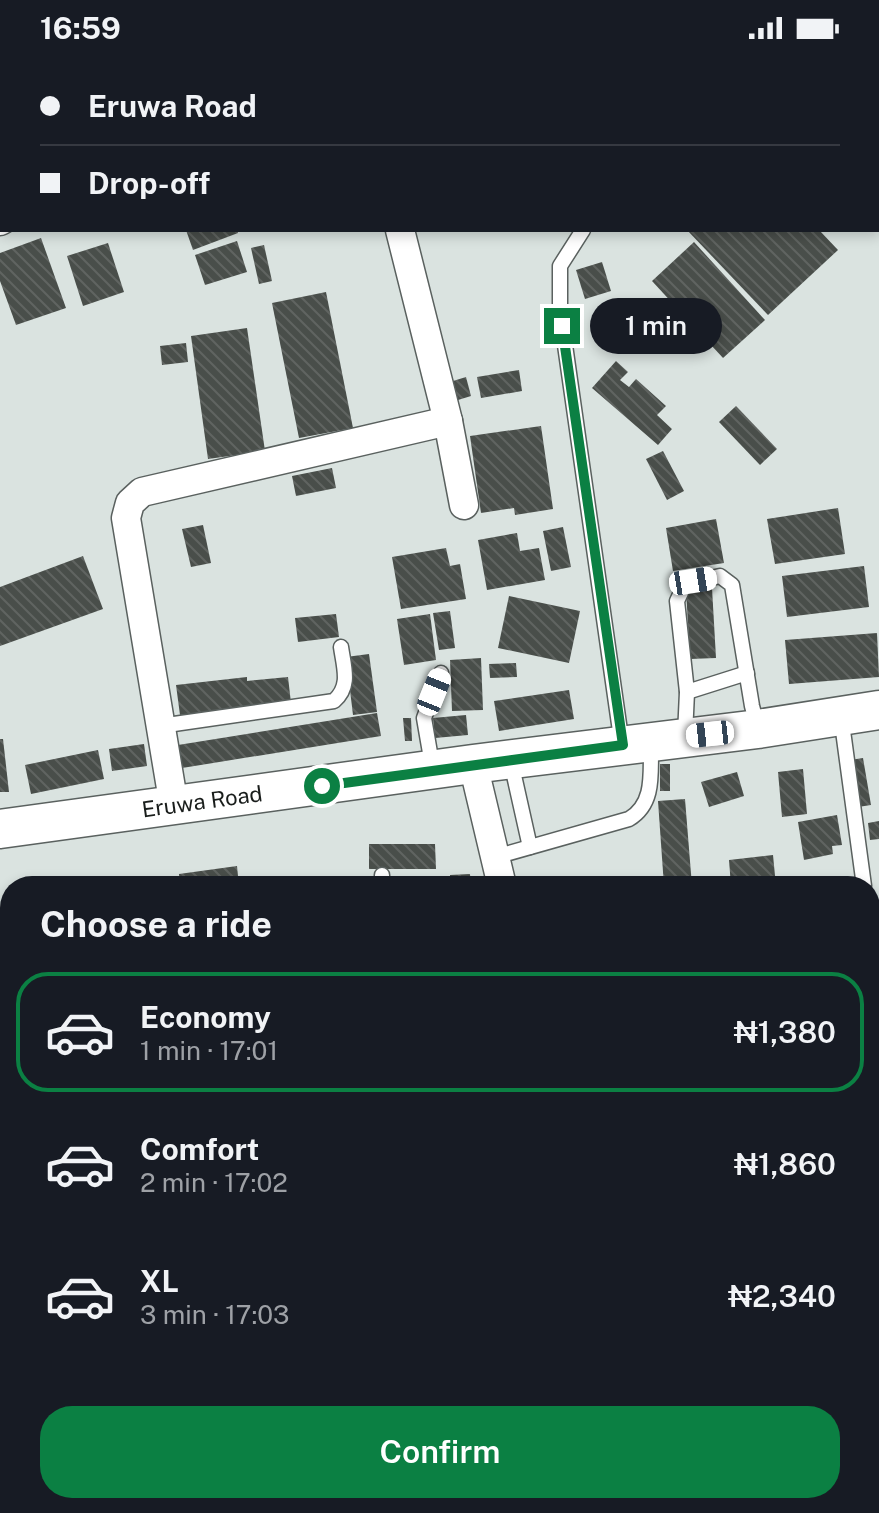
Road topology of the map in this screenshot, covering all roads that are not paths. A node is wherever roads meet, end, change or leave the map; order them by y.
1 (401, 232) edge
2 (582, 232) edge
3 (448, 421) junction
4 (464, 505) dead end
5 (341, 647) dead end
6 (441, 673) dead end
7 (747, 673) junction
8 (687, 692) junction
9 (879, 710) edge
10 (841, 715) junction
11 (160, 726) junction
12 (758, 729) junction
13 (653, 741) junction
14 (511, 759) junction
15 (473, 764) junction
16 (433, 770) junction
17 (174, 806) junction
18 (0, 829) edge
19 (530, 847) junction
20 (495, 857) junction
21 (500, 876) edge
22 (863, 876) edge

1 - 3 street
2 - 13 lane
3 - 4 street
3 - 11 street
5 - 11 lane
6 - 16 lane
7 - 8 lane
7 - 8 lane
7 - 12 lane
8 - 13 lane
9 - 10 main road, Eruwa Road
10 - 12 main road, Eruwa Road
10 - 22 lane
11 - 17 street
12 - 13 main road, Eruwa Road
13 - 14 main road, Eruwa Road
13 - 19 lane
14 - 15 main road, Eruwa Road
14 - 19 lane
15 - 16 main road, Eruwa Road
15 - 20 street
16 - 17 main road, Eruwa Road
17 - 18 main road, Eruwa Road
19 - 20 lane
20 - 21 street

